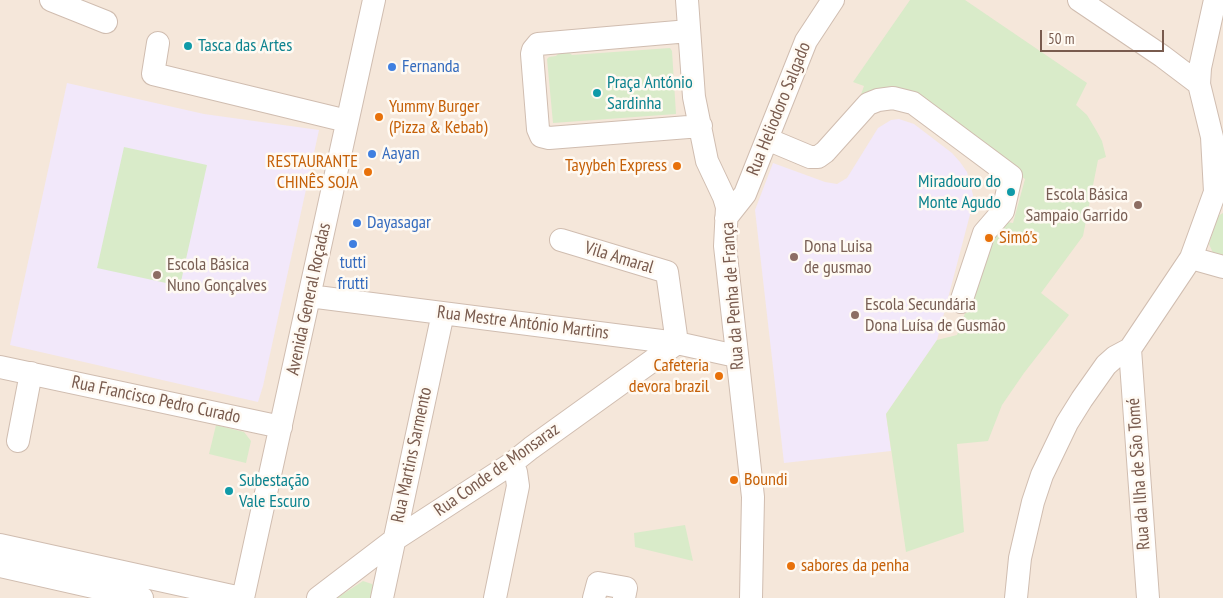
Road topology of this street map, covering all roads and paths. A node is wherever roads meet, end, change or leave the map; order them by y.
1 (51, 0) edge
2 (374, 0) edge
3 (687, 0) edge
4 (833, 0) edge
5 (1079, 0) edge
6 (1215, 0) edge
7 (106, 22) dead end
8 (689, 31) junction
9 (158, 43) dead end
10 (1199, 84) junction
11 (348, 121) junction
12 (701, 126) junction
13 (767, 139) junction
14 (1219, 193) edge
15 (726, 218) junction
16 (561, 240) dead end
17 (1191, 258) junction
18 (1223, 267) edge
19 (309, 296) junction
20 (961, 302) dead end
21 (443, 313) junction
22 (677, 343) junction
23 (1130, 349) junction
24 (736, 356) junction
25 (0, 367) edge
26 (31, 373) junction
27 (281, 426) junction
28 (18, 441) dead end
29 (511, 464) junction
30 (394, 540) junction
31 (0, 544) edge
32 (0, 566) edge
33 (244, 591) edge
34 (142, 598) edge
35 (318, 598) edge
36 (382, 598) edge
37 (495, 598) edge
38 (594, 598) edge
39 (624, 598) edge
40 (751, 598) edge
41 (1016, 598) edge
42 (1148, 598) edge

1 - 7 street
2 - 11 street, Avenida General Roçadas
3 - 8 street, Rua da Penha de França
4 - 13 street, Rua Heliodoro Salgado
5 - 10 street
6 - 10 street
8 - 12 street, Rua da Penha de França
8 - 12 street
9 - 11 street
10 - 14 street
11 - 19 street, Avenida General Roçadas
12 - 15 street, Rua da Penha de França
13 - 15 street, Rua Heliodoro Salgado
13 - 20 street
14 - 17 street
15 - 24 street, Rua da Penha de França
16 - 22 street, Vila Amaral
17 - 18 street
17 - 23 street
19 - 21 street, Rua Mestre António Martins
19 - 27 street, Avenida General Roçadas
21 - 22 street, Rua Mestre António Martins
21 - 30 street, Rua Martins Sarmento
22 - 24 street, Rua Mestre António Martins
22 - 29 street, Rua Conde de Monsaraz
23 - 41 street
23 - 42 street, Rua da Ilha de São Tomé
24 - 40 street, Rua da Penha de França
25 - 26 street, Rua Francisco Pedro Curado
26 - 27 street, Rua Francisco Pedro Curado
26 - 28 street
27 - 33 street, Avenida General Roçadas
29 - 30 street, Rua Conde de Monsaraz
29 - 37 street
30 - 35 street, Rua Conde de Monsaraz
30 - 36 street, Rua Martins Sarmento
31 - 33 street
32 - 34 street
38 - 39 street

